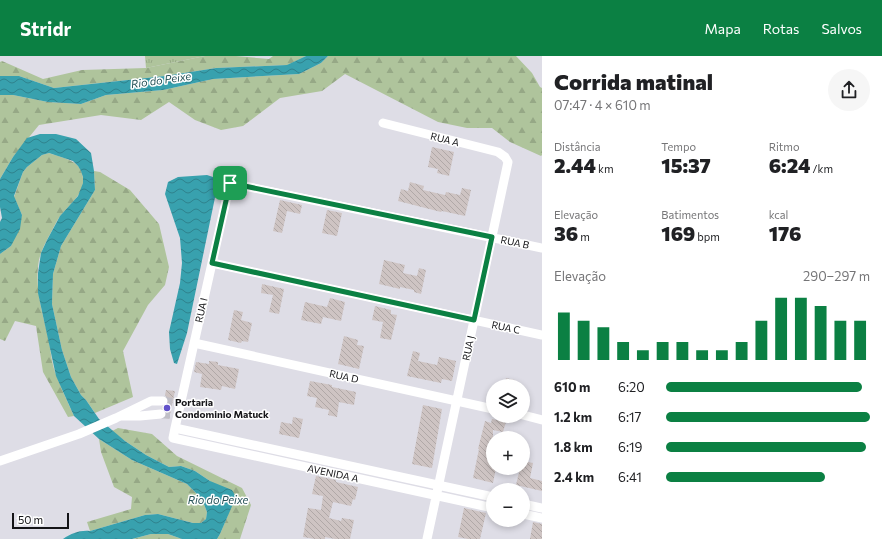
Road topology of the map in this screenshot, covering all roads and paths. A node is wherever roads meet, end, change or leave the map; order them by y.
1 (383, 123) dead end
2 (505, 157) joint
3 (230, 183) joint
4 (492, 237) junction
5 (542, 248) edge
6 (212, 263) junction
7 (474, 320) junction
8 (542, 335) edge
9 (194, 344) junction
10 (457, 401) junction
11 (172, 403) junction
12 (486, 407) edge
13 (170, 414) junction
14 (118, 417) junction
15 (530, 417) edge
16 (542, 420) edge
17 (175, 428) junction
18 (174, 438) joint
19 (285, 452) junction
20 (0, 461) edge
21 (283, 462) junction
22 (439, 485) junction
23 (486, 495) edge
24 (436, 496) junction
25 (530, 505) edge
26 (486, 507) edge
27 (542, 508) edge
28 (530, 515) edge
29 (542, 518) edge
30 (427, 539) edge

1 - 2 street, RUA A
2 - 4 street, RUA J
3 - 4 street, RUA B
3 - 6 street, RUA I
4 - 5 street, RUA B
4 - 7 street, RUA J
6 - 7 street, RUA C
6 - 9 street, RUA I
7 - 8 street, RUA C
7 - 10 street, RUA J
9 - 10 street, RUA D
9 - 11 street, RUA I
10 - 12 street, RUA D
10 - 22 street, RUA J
11 - 13 street, RUA I
11 - 14 street
13 - 14 street
13 - 17 street, RUA I
14 - 20 street
15 - 16 street
17 - 18 street, RUA I
17 - 19 street, AVENIDA A
18 - 21 street, AVENIDA A
19 - 21 street
19 - 22 street, AVENIDA A
21 - 24 street, AVENIDA A
22 - 23 street, AVENIDA A
22 - 24 street, RUA J
24 - 26 street, AVENIDA A
24 - 30 street, RUA J
25 - 27 street
28 - 29 street

